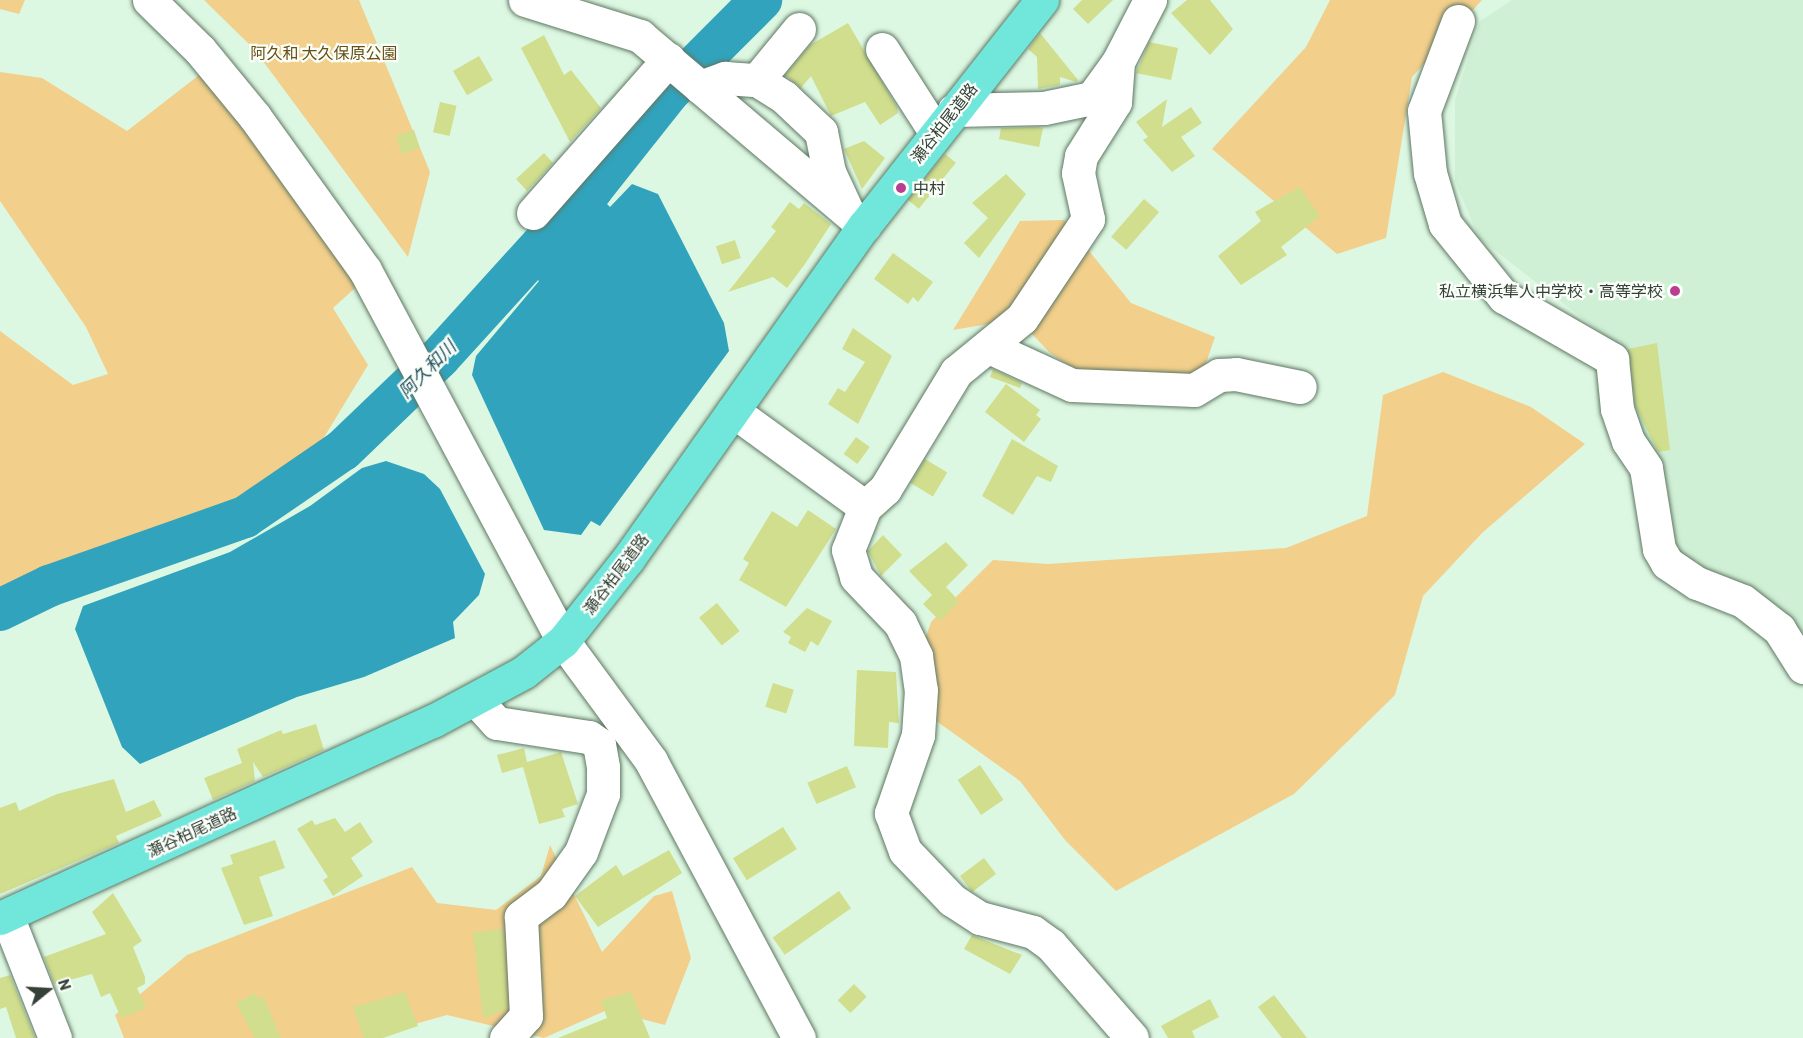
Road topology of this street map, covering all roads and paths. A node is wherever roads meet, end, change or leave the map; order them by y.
1 (149, 0) edge
2 (525, 0) edge
3 (1042, 0) edge
4 (1150, 0) edge
5 (1458, 21) dead end
6 (799, 28) dead end
7 (882, 49) dead end
8 (1118, 62) junction
9 (685, 74) junction
10 (757, 80) junction
11 (945, 121) junction
12 (533, 213) dead end
13 (856, 219) junction
14 (989, 347) junction
15 (1300, 387) dead end
16 (733, 411) junction
17 (865, 507) junction
18 (563, 641) junction
19 (1803, 667) edge
20 (476, 700) junction
21 (4, 917) edge
22 (56, 1038) edge
23 (508, 1038) edge
24 (799, 1038) edge
25 (1132, 1038) edge

1 - 18 street
2 - 9 street
3 - 11 main road, 瀬谷柏尾道路
4 - 8 street
5 - 19 street
6 - 10 street
7 - 11 street
8 - 11 street
8 - 14 street
9 - 10 street
9 - 12 street
9 - 13 street
10 - 13 street
11 - 13 main road, 瀬谷柏尾道路
13 - 16 main road, 瀬谷柏尾道路
14 - 15 street
14 - 17 street
16 - 17 street
16 - 18 main road, 瀬谷柏尾道路
17 - 25 street
18 - 20 main road, 瀬谷柏尾道路
18 - 24 street
20 - 21 main road, 瀬谷柏尾道路
20 - 23 street
21 - 22 street

